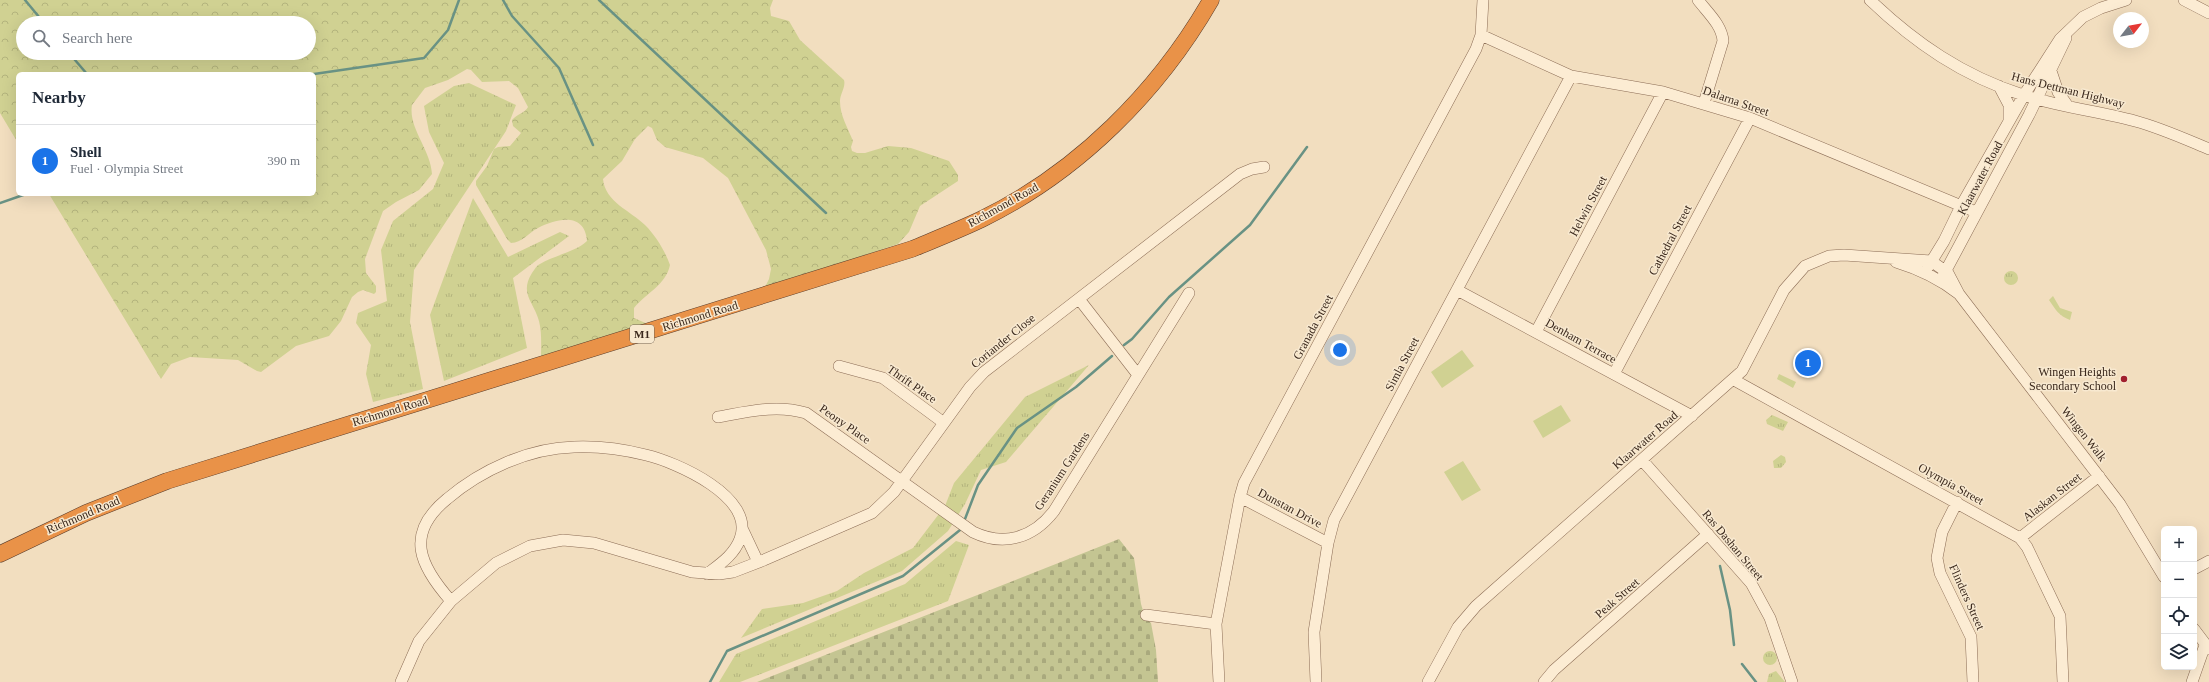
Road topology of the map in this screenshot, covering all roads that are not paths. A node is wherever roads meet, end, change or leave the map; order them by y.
1 (1211, 0) edge
2 (1483, 0) edge
3 (1698, 0) edge
4 (2126, 0) edge
5 (2184, 0) edge
6 (1871, 1) edge
7 (2209, 13) edge
8 (2068, 31) junction
9 (1481, 35) junction
10 (2051, 71) junction
11 (1571, 76) junction
12 (1999, 86) junction
13 (1663, 92) junction
14 (2024, 96) junction
15 (2037, 99) junction
16 (1704, 103) junction
17 (2067, 105) junction
18 (1750, 118) junction
19 (2008, 123) junction
20 (2209, 148) edge
21 (1264, 167) dead end
22 (1961, 206) junction
23 (1976, 212) junction
24 (1888, 259) junction
25 (1931, 261) junction
26 (1924, 272) junction
27 (1943, 276) junction
28 (1457, 290) junction
29 (1189, 292) dead end
30 (1079, 299) junction
31 (1536, 332) junction
32 (839, 366) dead end
33 (1614, 374) junction
34 (1138, 375) junction
35 (1734, 380) junction
36 (1692, 416) junction
37 (718, 417) dead end
38 (944, 424) junction
39 (1642, 460) junction
40 (2099, 476) junction
41 (902, 480) junction
42 (1240, 497) junction
43 (1957, 502) junction
44 (742, 528) junction
45 (1708, 534) junction
46 (2020, 538) junction
47 (1328, 543) junction
48 (0, 554) edge
49 (2209, 560) edge
50 (758, 562) junction
51 (2197, 567) edge
52 (2161, 573) edge
53 (708, 574) junction
54 (451, 602) junction
55 (1146, 615) dead end
56 (1216, 624) junction
57 (2197, 633) edge
58 (2207, 647) edge
59 (400, 682) edge
60 (1219, 682) edge
61 (1316, 682) edge
62 (1428, 682) edge
63 (1544, 682) edge
64 (1792, 682) edge
65 (1973, 682) edge
66 (2063, 682) edge
67 (2192, 682) edge

1 - 48 highway, Richmond Road / M1
2 - 9 street, Granada Street
3 - 16 street
4 - 8 street, Klaarwater Road
5 - 7 street
6 - 12 street, Hans Dettman Highway
8 - 10 street, Klaarwater Road
8 - 14 street, Klaarwater Road
9 - 11 street, Dalarna Street
9 - 42 street, Granada Street
10 - 15 street, Klaarwater Road
10 - 17 street
11 - 13 street, Dalarna Street
11 - 28 street, Simla Street
12 - 14 street, Hans Dettman Highway
12 - 19 street
13 - 16 street, Dalarna Street
13 - 31 street, Helwin Street
14 - 15 street, Hans Dettman Highway
14 - 19 street, Klaarwater Road
15 - 17 street, Hans Dettman Highway
15 - 23 street, Klaarwater Road
16 - 18 street, Dalarna Street
17 - 20 street, Hans Dettman Highway
18 - 22 street, Dalarna Street
18 - 33 street, Cathedral Street
19 - 22 street, Klaarwater Road
21 - 30 street, Coriander Close
22 - 23 street, Dalarna Street
22 - 25 street, Klaarwater Road
23 - 27 street, Klaarwater Road
24 - 25 street, Klaarwater Road
24 - 26 street, Klaarwater Road
24 - 35 street, Klaarwater Road
25 - 26 street, Klaarwater Road
25 - 27 street
26 - 27 street, Klaarwater Road
27 - 40 street, Wingen Walk
28 - 31 street, Denham Terrace
28 - 47 street, Simla Street
29 - 34 street, Geranium Gardens
30 - 34 street
30 - 38 street, Coriander Close
31 - 33 street, Denham Terrace
32 - 38 street, Thrift Place
33 - 36 street, Denham Terrace
34 - 41 street, Geranium Gardens
35 - 36 street, Klaarwater Road
35 - 43 street, Olympia Street
36 - 39 street, Klaarwater Road
37 - 41 street, Peony Place
38 - 41 street, Coriander Close
39 - 45 street, Ras Dashan Street
39 - 62 street, Klaarwater Road
40 - 46 street, Alaskan Street
40 - 52 street, Wingen Walk
41 - 50 street, Coriander Close
42 - 47 street, Dunstan Drive
42 - 56 street, Granada Street
43 - 46 street, Olympia Street
43 - 65 street, Flinders Street
44 - 50 street
44 - 53 street
44 - 54 street
45 - 63 street, Peak Street
45 - 64 street, Ras Dashan Street
46 - 66 street, Olympia Street
47 - 61 street, Simla Street
49 - 51 street
50 - 53 street, Coriander Close
53 - 54 street, Coriander Close
54 - 59 street, Coriander Close
55 - 56 street
56 - 60 street, Granada Street
57 - 58 street
58 - 67 street

